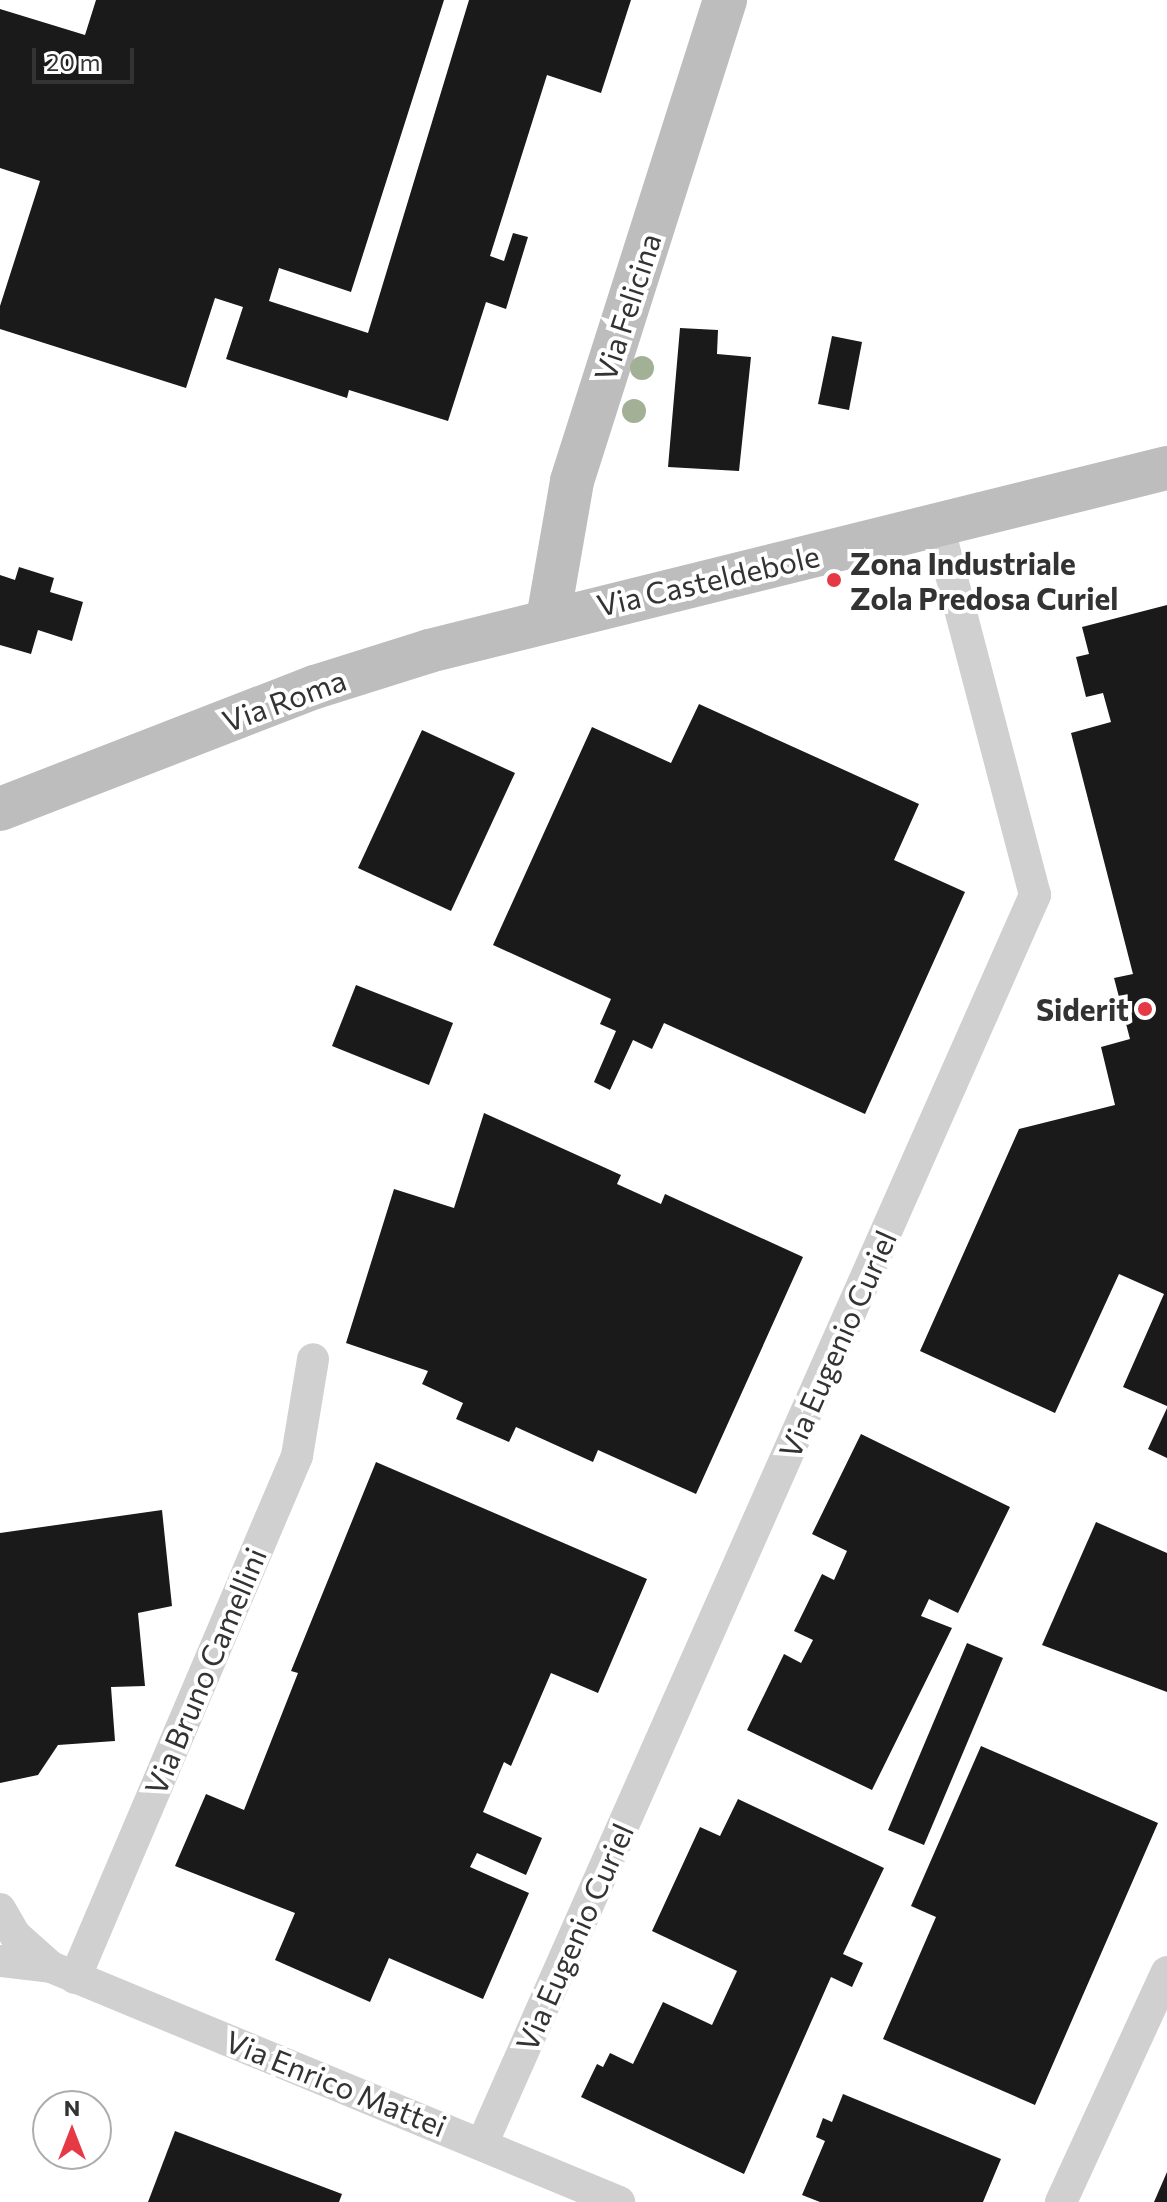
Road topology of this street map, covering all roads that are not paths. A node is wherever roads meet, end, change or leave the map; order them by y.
1 (725, 0) edge
2 (1167, 468) edge
3 (938, 525) junction
4 (562, 615) junction
5 (0, 809) edge
6 (313, 1359) dead end
7 (0, 1909) edge
8 (0, 1961) edge
9 (63, 1972) junction
10 (1167, 1972) edge
11 (483, 2142) junction
12 (619, 2202) edge
13 (1061, 2202) edge

1 - 4 street, Via Felicina
2 - 3 street, Via Casteldebole
3 - 4 street, Via Casteldebole
3 - 11 street, Via Eugenio Curiel
4 - 5 street, Via Roma
6 - 9 street, Via Bruno Camellini
7 - 9 street, Via Enrico Mattei
8 - 9 street, Via Enrico Mattei
9 - 11 street, Via Enrico Mattei
10 - 13 street
11 - 12 street, Via Enrico Mattei

